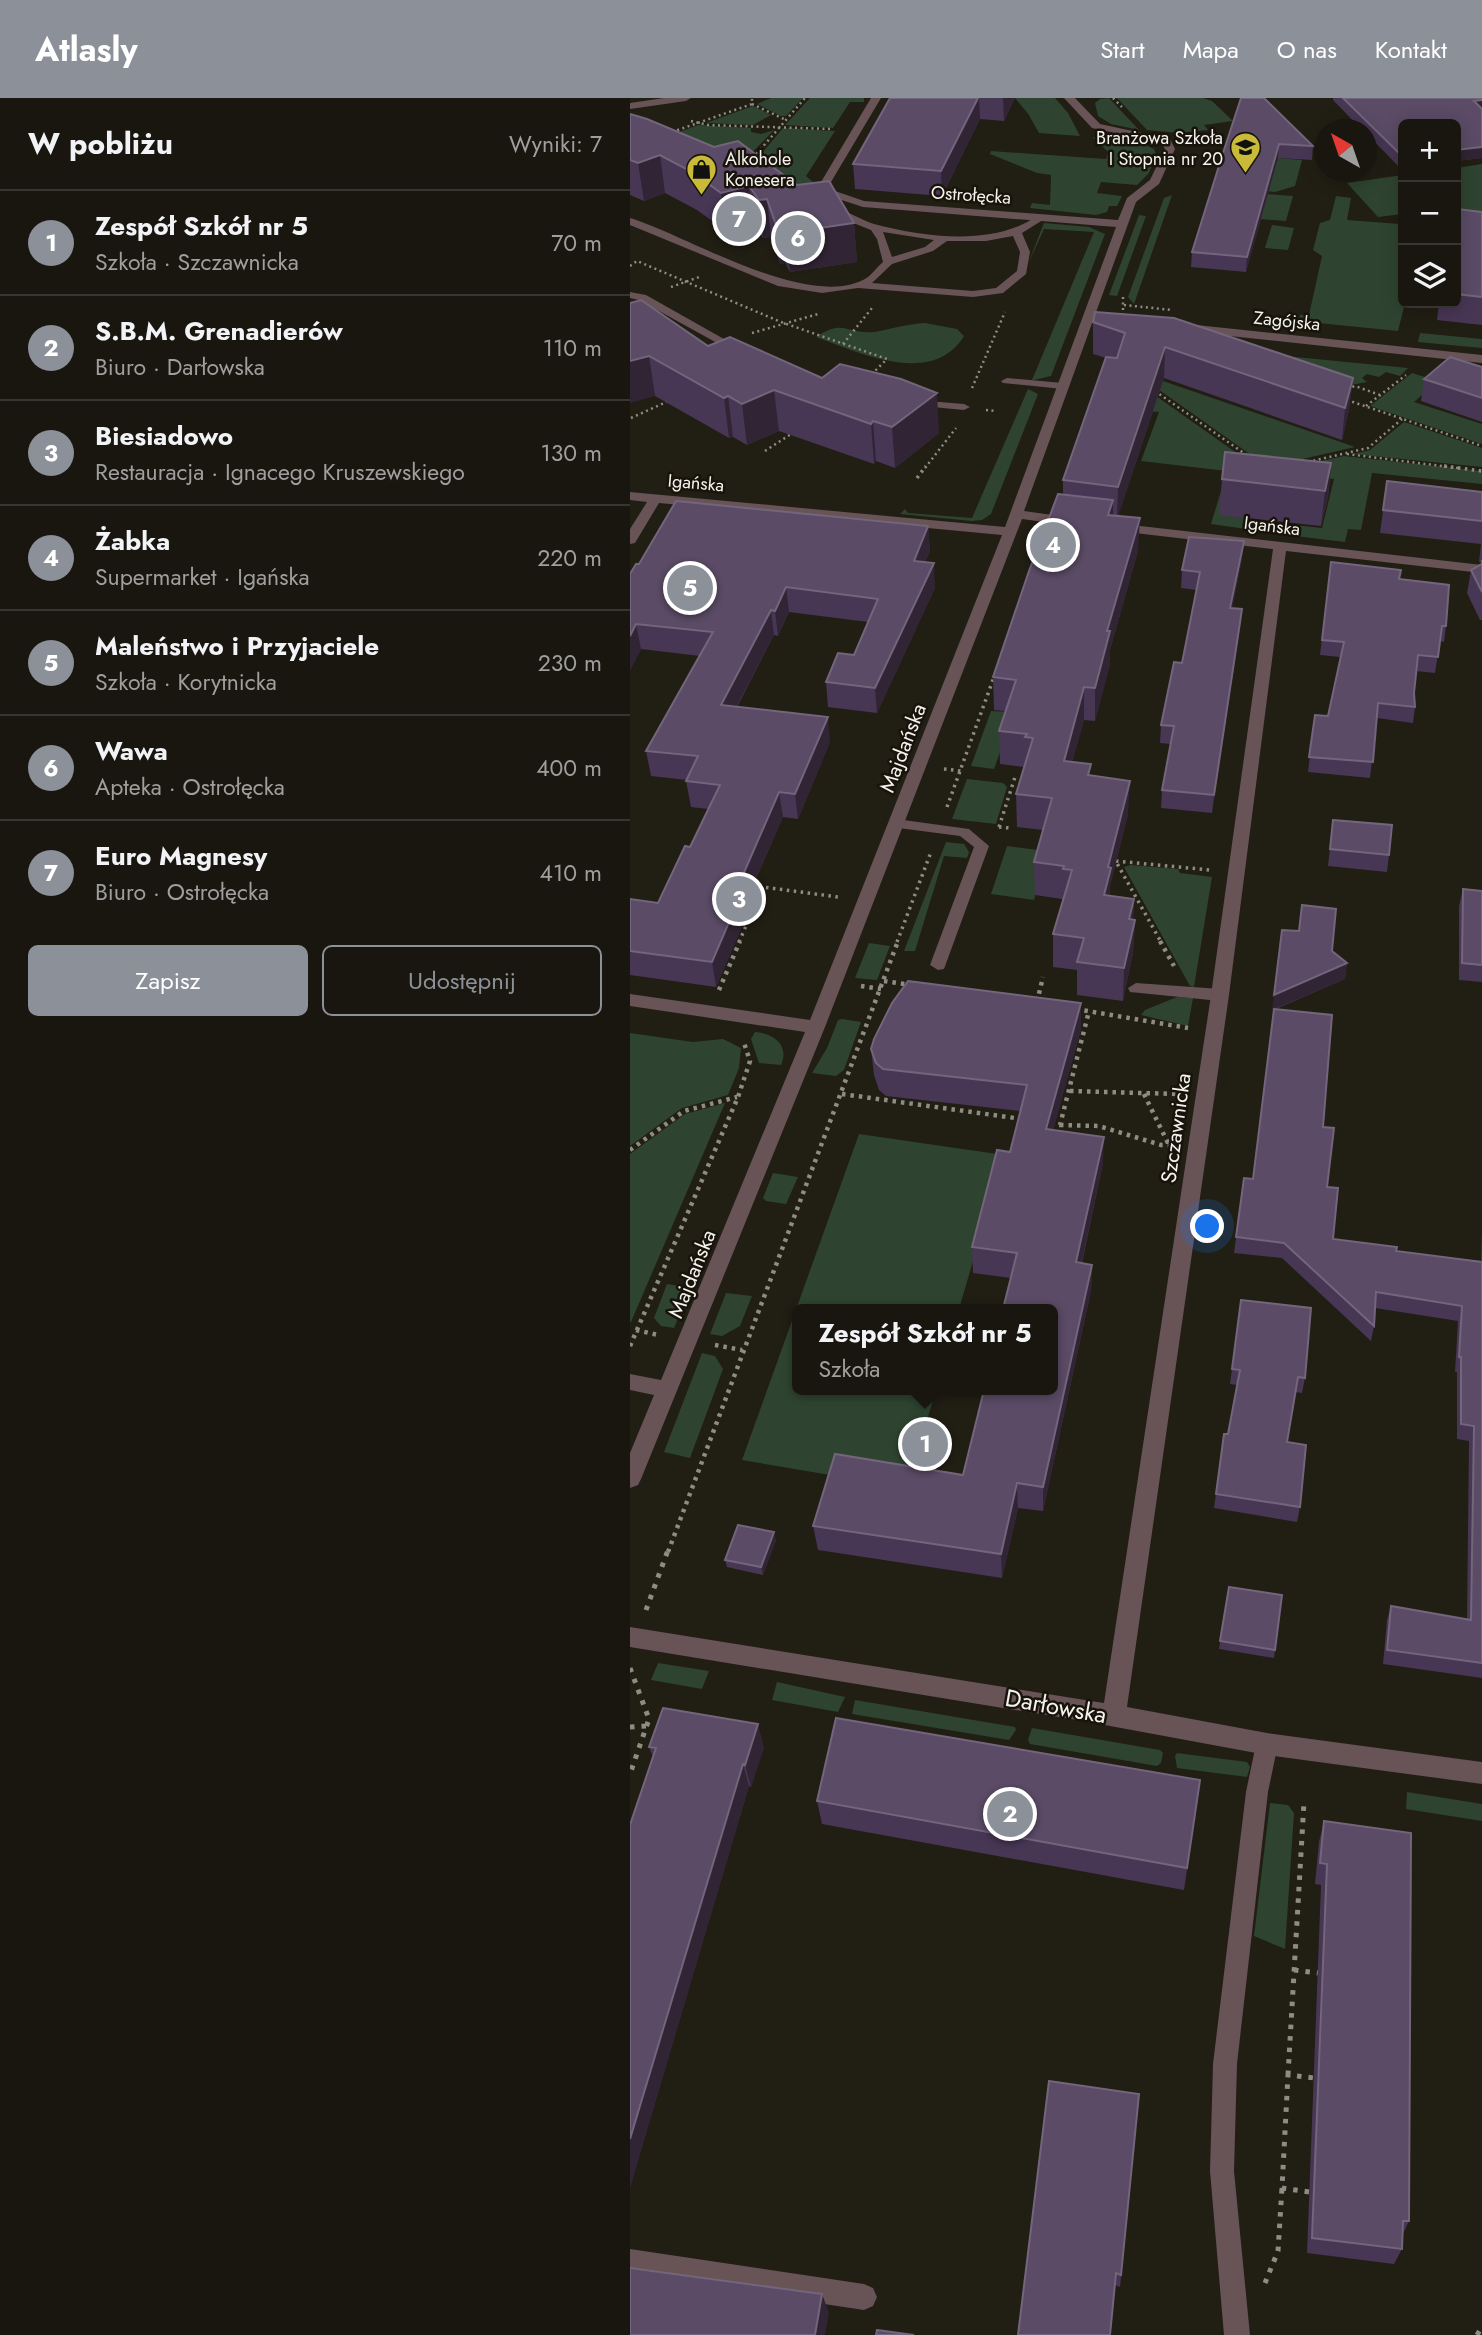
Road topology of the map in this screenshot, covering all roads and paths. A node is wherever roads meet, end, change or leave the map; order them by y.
1 (686, 98) edge
2 (805, 98) edge
3 (876, 98) edge
4 (1069, 98) edge
5 (752, 99) edge
6 (752, 104) junction
7 (630, 106) edge
8 (688, 120) dead end
9 (786, 120) junction
10 (698, 123) junction
11 (780, 127) junction
12 (839, 130) dead end
13 (670, 133) edge
14 (748, 163) edge
15 (822, 207) edge
16 (1041, 218) junction
17 (630, 221) edge
18 (1123, 224) junction
19 (875, 228) junction
20 (1016, 232) junction
21 (945, 237) junction
22 (727, 261) junction
23 (888, 262) junction
24 (630, 266) edge
25 (685, 282) junction
26 (858, 285) junction
27 (885, 289) junction
28 (636, 296) edge
29 (820, 313) dead end
30 (781, 323) junction
31 (1176, 327) edge
32 (725, 343) junction
33 (843, 344) junction
34 (754, 357) edge
35 (1482, 359) edge
36 (1412, 370) dead end
37 (1007, 381) dead end
38 (864, 382) edge
39 (1146, 384) edge
40 (1063, 386) junction
41 (1344, 388) edge
42 (1380, 395) junction
43 (678, 397) edge
44 (1344, 399) edge
45 (903, 400) edge
46 (964, 407) dead end
47 (1366, 407) junction
48 (631, 418) edge
49 (1402, 419) junction
50 (799, 428) edge
51 (1482, 446) edge
52 (765, 451) dead end
53 (1344, 454) junction
54 (1248, 456) edge
55 (1306, 462) edge
56 (1482, 471) edge
57 (630, 496) edge
58 (655, 499) junction
59 (1016, 514) junction
60 (1009, 533) junction
61 (630, 540) edge
62 (1280, 547) junction
63 (1482, 569) edge
64 (997, 671) edge
65 (1014, 777) dead end
66 (896, 824) junction
67 (999, 827) dead end
68 (940, 828) junction
69 (1110, 851) edge
70 (1116, 861) junction
71 (1218, 871) dead end
72 (846, 898) dead end
73 (938, 965) dead end
74 (1043, 977) dead end
75 (884, 981) junction
76 (922, 986) edge
77 (1136, 988) dead end
78 (1189, 993) junction
79 (1220, 995) junction
80 (716, 996) dead end
81 (630, 1000) edge
82 (1024, 1001) edge
83 (1037, 1002) junction
84 (1050, 1004) edge
85 (1064, 1006) edge
86 (1089, 1011) junction
87 (816, 1027) junction
88 (1192, 1028) dead end
89 (738, 1037) dead end
90 (1070, 1091) junction
91 (842, 1094) junction
92 (1144, 1094) junction
93 (1185, 1094) dead end
94 (737, 1097) junction
95 (1032, 1121) edge
96 (1046, 1123) edge
97 (1060, 1125) junction
98 (630, 1150) edge
99 (631, 1338) edge
100 (630, 1346) edge
101 (630, 1382) edge
102 (666, 1389) junction
103 (630, 1479) edge
104 (653, 1590) dead end
105 (630, 1637) edge
106 (630, 1668) edge
107 (1114, 1716) junction
108 (646, 1726) junction
109 (630, 1727) edge
110 (1267, 1744) junction
111 (630, 1773) edge
112 (1482, 1773) edge
113 (1304, 1802) dead end
114 (1294, 1970) junction
115 (1318, 1973) dead end
116 (1288, 2075) junction
117 (1314, 2078) dead end
118 (1282, 2188) junction
119 (1309, 2192) dead end
120 (630, 2262) edge
121 (1260, 2296) dead end
122 (864, 2297) dead end
123 (1482, 2327) edge
124 (1237, 2335) edge
125 (1477, 2335) edge

1 - 7 street
2 - 9 path
3 - 16 street, Ostrołęcka
4 - 18 street, Majdańska
5 - 6 path
6 - 9 path
6 - 10 path
8 - 10 path
9 - 11 path
10 - 11 path
10 - 13 path
11 - 12 path
11 - 14 path
15 - 19 lane
16 - 18 street, Ostrołęcka
16 - 20 lane
17 - 22 lane
18 - 40 street, Majdańska
19 - 21 lane
19 - 23 lane
20 - 21 lane
20 - 27 lane
21 - 23 lane
22 - 25 path
22 - 26 lane
23 - 26 lane
24 - 25 path
25 - 28 path
25 - 30 path
26 - 27 lane
27 - 33 path
28 - 32 lane
29 - 30 path
30 - 32 path
30 - 33 path
31 - 35 street, Zagójska
32 - 34 lane
33 - 38 path
36 - 42 path
37 - 40 lane
39 - 54 path
40 - 59 street, Majdańska
41 - 42 path
42 - 47 path
43 - 48 path
44 - 47 path
45 - 46 lane
47 - 49 path
49 - 51 path
49 - 53 path
50 - 52 path
53 - 55 path
53 - 56 path
57 - 58 street, Igańska
58 - 60 street, Igańska
58 - 61 street
59 - 60 street, Majdańska
59 - 62 street, Igańska
60 - 66 street, Majdańska
62 - 63 street, Igańska
62 - 79 street, Szczawnicka
64 - 68 path
65 - 67 path
66 - 68 lane
66 - 87 street, Majdańska
68 - 73 lane
68 - 75 path
69 - 70 path
70 - 71 path
70 - 78 path
72 - 80 path
74 - 83 path
75 - 76 path
75 - 91 path
77 - 78 lane
78 - 79 lane
79 - 107 street, Szczawnicka
81 - 87 street
82 - 83 path
83 - 84 path
85 - 86 path
86 - 88 path
86 - 90 path
87 - 102 street, Majdańska
89 - 94 path
90 - 92 path
90 - 97 path
91 - 95 path
91 - 104 path
92 - 93 path
92 - 97 path
94 - 98 path
94 - 99 path
96 - 97 path
99 - 100 path
101 - 102 street
102 - 103 street, Majdańska
105 - 107 street, Darłowska
106 - 108 path
107 - 110 street, Darłowska
108 - 109 path
108 - 111 path
110 - 112 street, Darłowska
110 - 124 lane
113 - 114 path
114 - 115 path
114 - 116 path
116 - 117 path
116 - 118 path
118 - 119 path
118 - 121 path
120 - 122 lane
123 - 125 path

